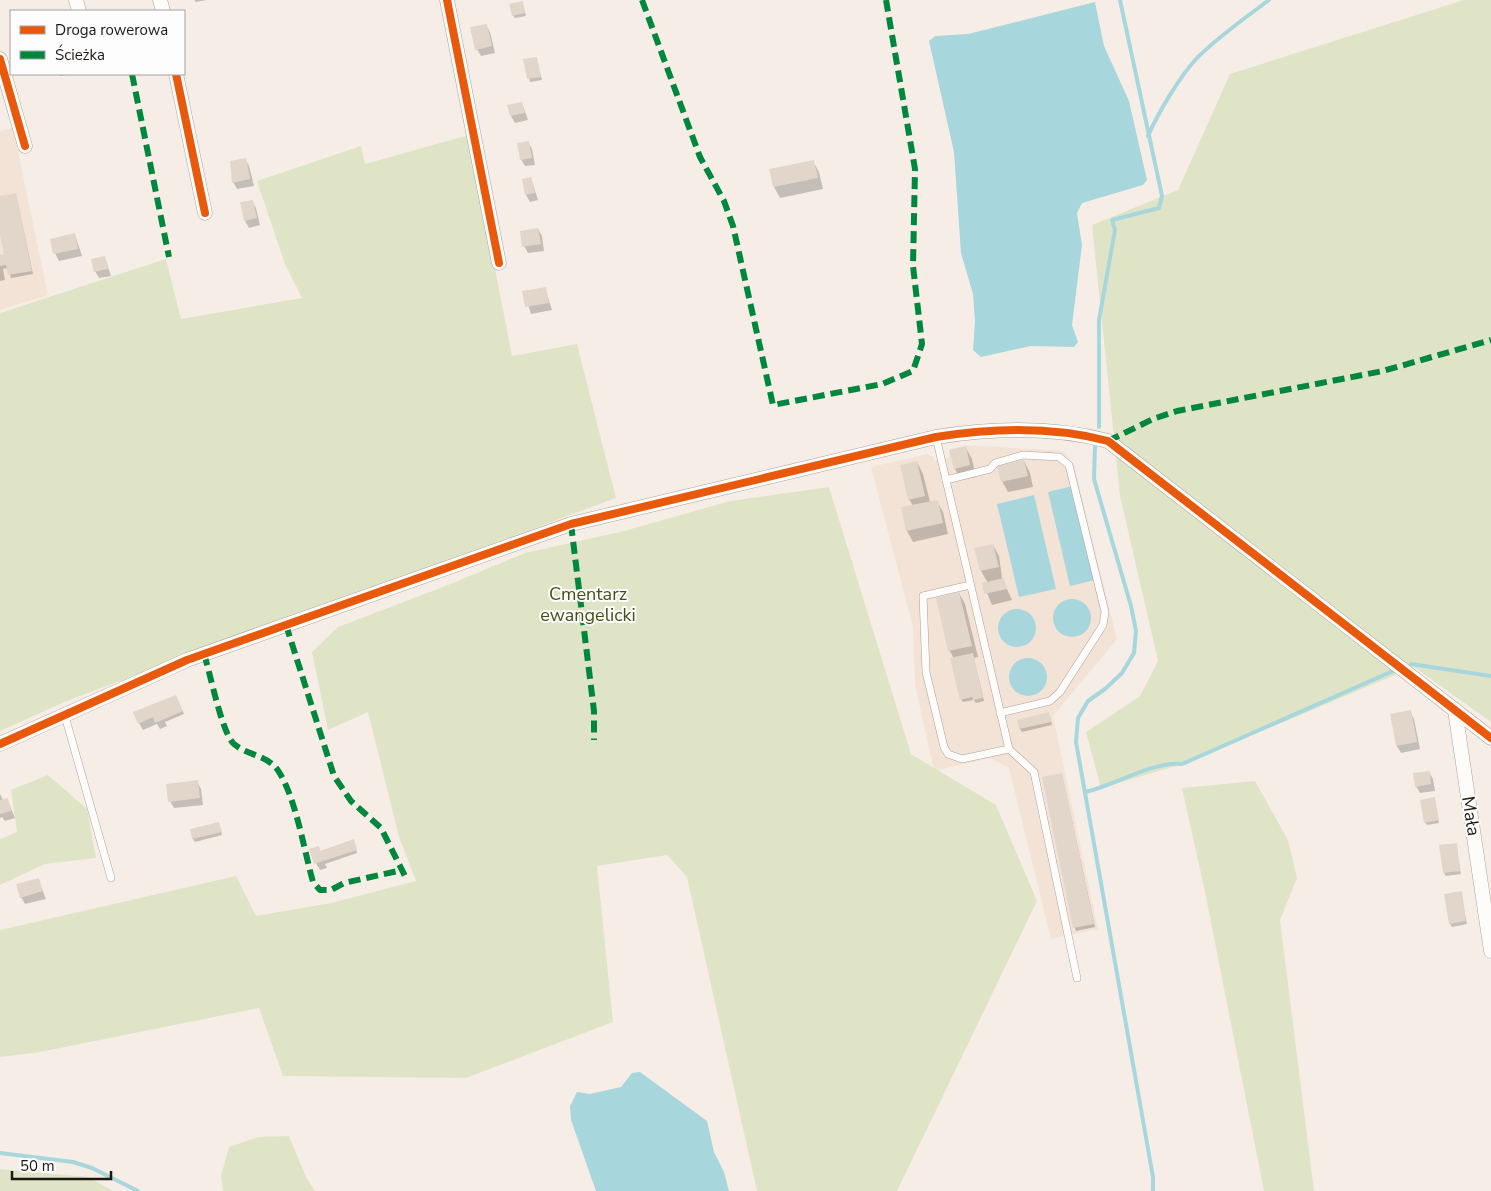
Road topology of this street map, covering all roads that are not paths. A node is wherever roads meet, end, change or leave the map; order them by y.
1 (447, 0) edge
2 (0, 59) edge
3 (176, 75) edge
4 (25, 146) dead end
5 (205, 213) dead end
6 (499, 263) dead end
7 (936, 437) junction
8 (946, 480) junction
9 (970, 585) junction
10 (1455, 710) junction
11 (1000, 713) junction
12 (65, 716) junction
13 (1491, 738) edge
14 (0, 744) edge
15 (1009, 748) junction
16 (111, 878) dead end
17 (1491, 951) edge
18 (1077, 978) dead end

1 - 6 street
2 - 4 street
3 - 5 street
7 - 8 lane
7 - 10 street
7 - 12 street
8 - 9 lane
8 - 11 lane
9 - 11 lane
9 - 15 lane
10 - 13 street
10 - 17 street, Mała
11 - 15 lane
12 - 14 street
12 - 16 lane
15 - 18 lane

